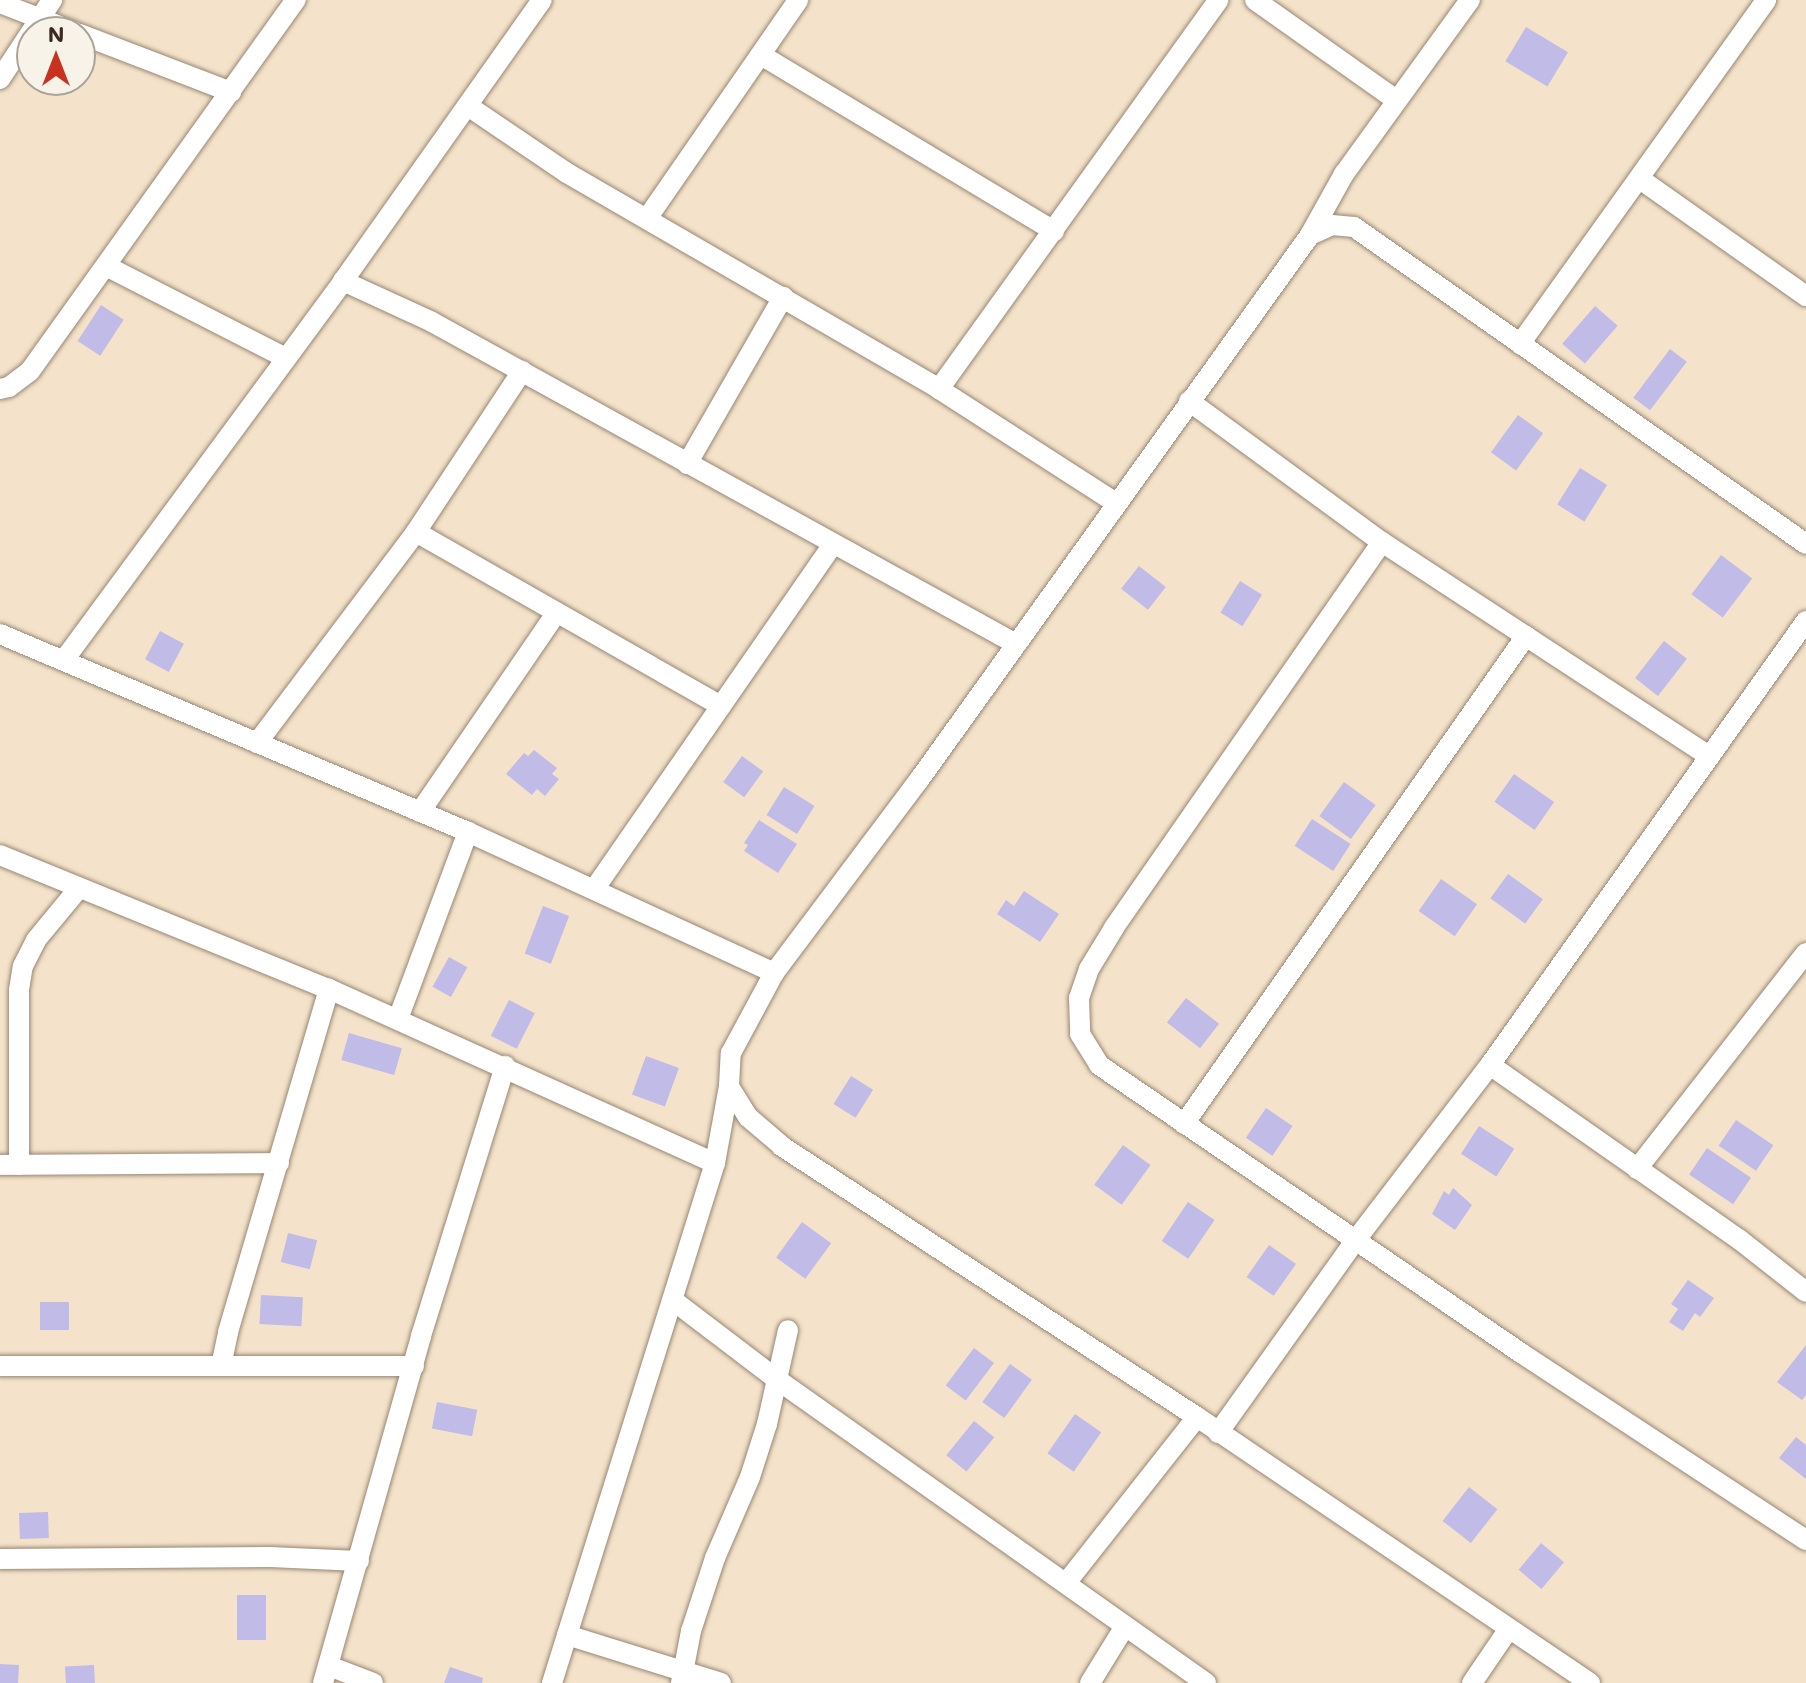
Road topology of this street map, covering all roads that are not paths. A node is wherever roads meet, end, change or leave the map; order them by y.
1 (296, 0) edge
2 (542, 0) edge
3 (798, 0) edge
4 (1219, 0) edge
5 (1255, 0) edge
6 (1470, 0) edge
7 (1766, 0) edge
8 (0, 3) edge
9 (34, 16) edge
10 (96, 40) edge
11 (16, 54) edge
12 (761, 55) junction
13 (0, 79) edge
14 (231, 92) junction
15 (1396, 100) junction
16 (468, 106) junction
17 (1640, 179) junction
18 (648, 217) junction
19 (1054, 231) junction
20 (1310, 235) junction
21 (108, 267) junction
22 (343, 281) junction
23 (1803, 287) edge
24 (783, 297) junction
25 (1520, 344) junction
26 (286, 358) junction
27 (522, 371) junction
28 (0, 389) edge
29 (939, 389) junction
30 (1189, 401) junction
31 (687, 464) junction
32 (1116, 503) junction
33 (416, 532) junction
34 (1382, 542) junction
35 (833, 544) junction
36 (1806, 544) edge
37 (557, 612) junction
38 (1806, 621) edge
39 (0, 634) edge
40 (1526, 636) junction
41 (1016, 644) junction
42 (64, 660) junction
43 (721, 706) junction
44 (257, 743) junction
45 (1709, 756) junction
46 (420, 812) junction
47 (468, 832) junction
48 (0, 855) edge
49 (79, 888) junction
50 (595, 888) junction
51 (1806, 953) edge
52 (774, 973) junction
53 (329, 989) junction
54 (398, 1019) junction
55 (1490, 1065) junction
56 (505, 1066) junction
57 (729, 1086) junction
58 (1184, 1124) junction
59 (279, 1163) junction
60 (715, 1163) junction
61 (10, 1165) edge
62 (1637, 1169) junction
63 (1355, 1241) junction
64 (1806, 1292) edge
65 (674, 1301) junction
66 (788, 1330) dead end
67 (0, 1366) edge
68 (221, 1366) junction
69 (414, 1366) junction
70 (775, 1378) junction
71 (1197, 1417) junction
72 (1218, 1433) junction
73 (1806, 1540) edge
74 (0, 1559) edge
75 (359, 1561) junction
76 (1066, 1583) junction
77 (1125, 1626) junction
78 (1508, 1630) junction
79 (567, 1635) junction
80 (326, 1674) edge
81 (681, 1677) edge
82 (373, 1683) edge
83 (552, 1683) edge
84 (721, 1683) edge
85 (1090, 1683) edge
86 (1206, 1683) edge
87 (1472, 1683) edge
88 (1590, 1683) edge

1 - 14 street
2 - 16 street
3 - 12 street
4 - 19 street
5 - 15 street
6 - 15 street
7 - 17 street
8 - 9 street
10 - 14 street
11 - 13 street
12 - 18 street
12 - 19 street
14 - 21 street
15 - 20 street
16 - 18 street
16 - 22 street
17 - 23 street
17 - 25 street
18 - 24 street
19 - 29 street
20 - 25 street
20 - 30 street
21 - 26 street
21 - 28 street
22 - 26 street
22 - 27 street
24 - 29 street
24 - 31 street
25 - 36 street
26 - 42 street
27 - 31 street
27 - 33 street
29 - 32 street
30 - 32 street
30 - 34 street
31 - 35 street
32 - 41 street
33 - 37 street
33 - 44 street
34 - 40 street
34 - 58 street
35 - 41 street
35 - 43 street
37 - 43 street
37 - 46 street
38 - 45 street
39 - 42 street
40 - 45 street
40 - 58 street
41 - 52 street
42 - 44 street
43 - 50 street
44 - 46 street
45 - 55 street
46 - 47 street
47 - 50 street
47 - 54 street
48 - 49 street
49 - 53 street
49 - 61 street
50 - 52 street
51 - 62 street
52 - 57 street
53 - 54 street
53 - 59 street
54 - 56 street
55 - 62 street
55 - 63 street
56 - 60 street
56 - 69 street
57 - 60 street
57 - 71 street
58 - 63 street
59 - 61 street
59 - 68 street
60 - 65 street
62 - 64 street
63 - 72 street
63 - 73 street
65 - 70 street
65 - 79 street
66 - 70 street
67 - 68 street
68 - 69 street
69 - 75 street
70 - 76 street
70 - 81 street
71 - 72 street
71 - 76 street
72 - 78 street
74 - 75 street
75 - 80 street
76 - 77 street
77 - 85 street
77 - 86 street
78 - 87 street
78 - 88 street
79 - 81 street
79 - 83 street
80 - 82 street
81 - 84 street

